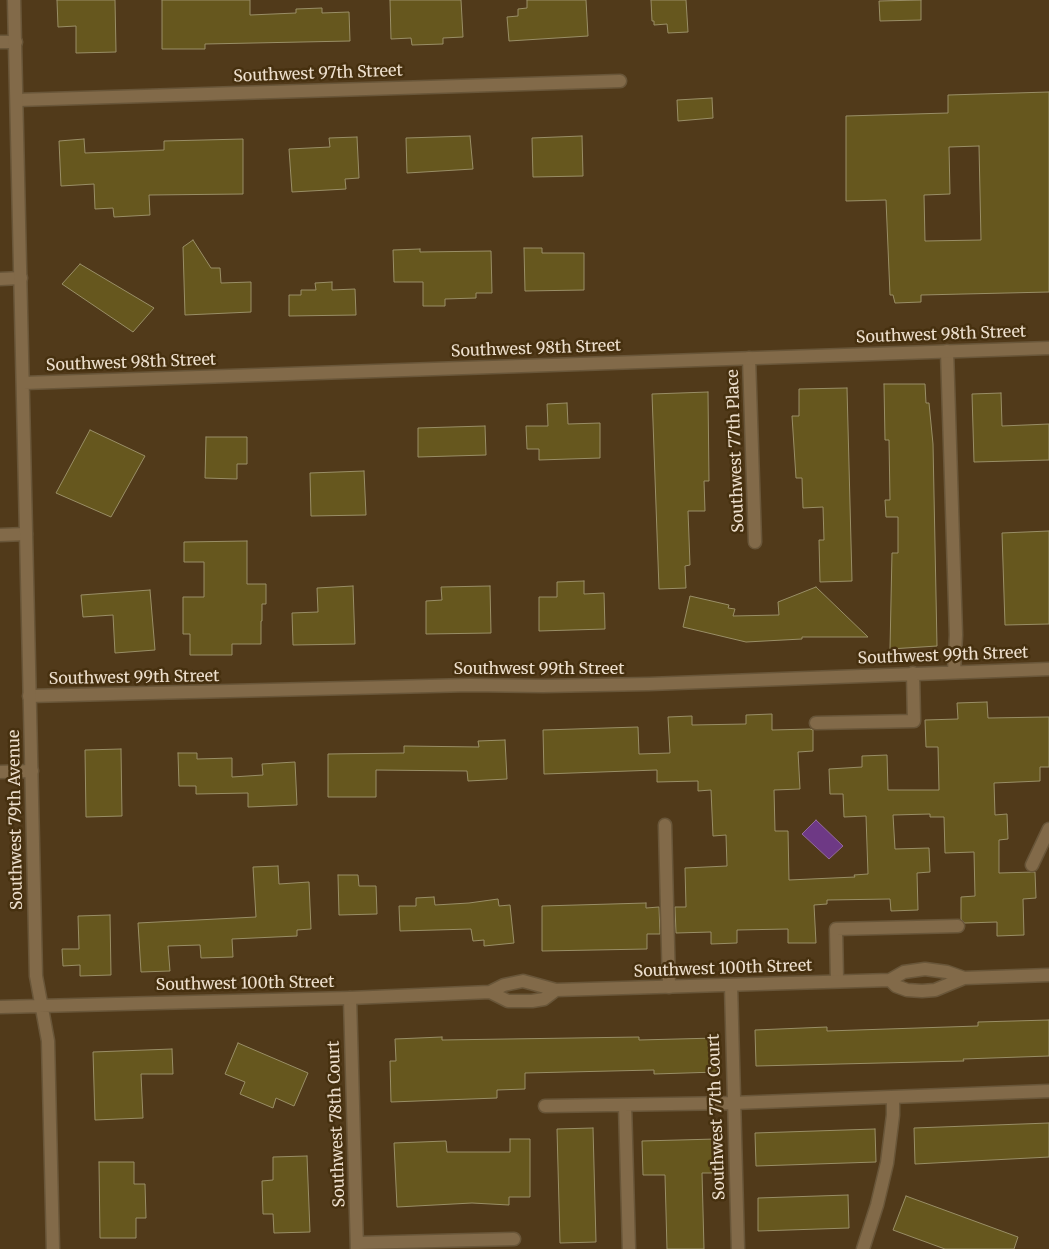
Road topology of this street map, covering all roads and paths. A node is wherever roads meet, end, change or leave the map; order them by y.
1 (14, 0) edge
2 (0, 42) edge
3 (16, 42) junction
4 (620, 81) dead end
5 (17, 100) junction
6 (21, 278) junction
7 (0, 279) edge
8 (1049, 348) edge
9 (947, 351) junction
10 (749, 358) junction
11 (24, 383) junction
12 (26, 534) junction
13 (0, 535) edge
14 (755, 542) dead end
15 (1049, 669) edge
16 (954, 671) junction
17 (913, 673) junction
18 (29, 696) junction
19 (816, 723) dead end
20 (32, 771) junction
21 (0, 772) edge
22 (666, 824) dead end
23 (1049, 829) edge
24 (1032, 865) dead end
25 (958, 926) dead end
26 (1049, 975) edge
27 (964, 978) junction
28 (890, 980) junction
29 (837, 981) junction
30 (730, 985) junction
31 (669, 987) junction
32 (556, 990) junction
33 (490, 992) junction
34 (350, 998) junction
35 (41, 1006) junction
36 (0, 1007) edge
37 (1049, 1092) edge
38 (892, 1098) junction
39 (733, 1103) junction
40 (625, 1105) junction
41 (545, 1106) dead end
42 (514, 1240) dead end
43 (357, 1246) edge
44 (53, 1249) edge
45 (629, 1249) edge
46 (738, 1249) edge
47 (864, 1249) edge

1 - 3 street, Southwest 79th Avenue
2 - 3 street
3 - 5 street, Southwest 79th Avenue
4 - 5 street, Southwest 97th Street
5 - 6 street, Southwest 79th Avenue
6 - 7 street
6 - 11 street, Southwest 79th Avenue
8 - 9 street, Southwest 98th Street
9 - 10 street, Southwest 98th Street
9 - 16 street
10 - 11 street, Southwest 98th Street
10 - 14 street, Southwest 77th Place
11 - 12 street, Southwest 79th Avenue
12 - 13 street
12 - 18 street, Southwest 79th Avenue
15 - 16 street, Southwest 99th Street
16 - 17 street, Southwest 99th Street
17 - 18 street, Southwest 99th Street
17 - 19 street
18 - 20 street, Southwest 79th Avenue
20 - 21 street
20 - 35 street, Southwest 79th Avenue
22 - 31 street
23 - 24 street
25 - 29 street
26 - 27 street, Southwest 100th Street
27 - 28 street, Southwest 100th Street
27 - 28 street, Southwest 100th Street
28 - 29 street, Southwest 100th Street
29 - 30 street, Southwest 100th Street
30 - 31 street, Southwest 100th Street
30 - 39 street, Southwest 77th Court
31 - 32 street, Southwest 100th Street
32 - 33 street, Southwest 100th Street
32 - 33 street, Southwest 100th Street
33 - 34 street, Southwest 100th Street
34 - 35 street, Southwest 100th Street
34 - 43 street, Southwest 78th Court
35 - 36 street, Southwest 100th Street
35 - 44 street, Southwest 79th Avenue
37 - 38 street
38 - 39 street
38 - 47 street
39 - 40 street
39 - 46 street, Southwest 77th Court
40 - 41 street
40 - 45 street
42 - 43 street

